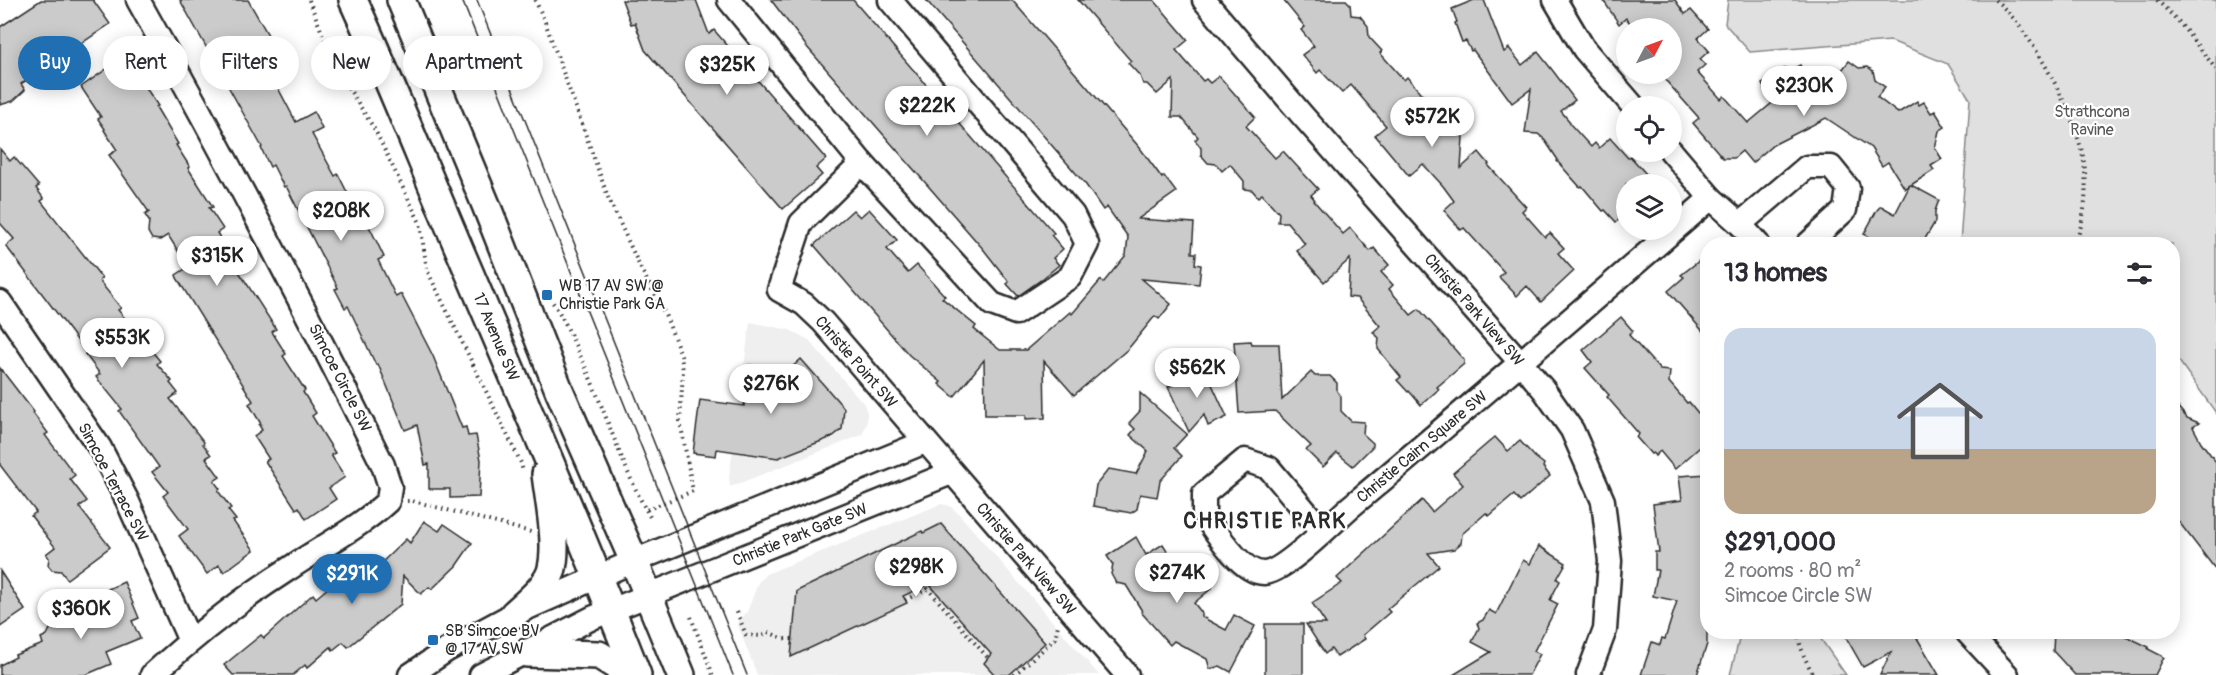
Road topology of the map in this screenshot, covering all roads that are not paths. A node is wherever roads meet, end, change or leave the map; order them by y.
1 (138, 0) edge
2 (353, 0) edge
3 (401, 0) edge
4 (729, 0) edge
5 (890, 0) edge
6 (1204, 0) edge
7 (1555, 0) edge
8 (1624, 96) edge
9 (1680, 162) edge
10 (862, 163) junction
11 (1711, 198) junction
12 (1740, 224) junction
13 (1752, 237) edge
14 (1816, 237) edge
15 (0, 302) edge
16 (1521, 363) junction
17 (925, 442) junction
18 (543, 446) junction
19 (951, 473) junction
20 (1322, 531) junction
21 (634, 561) junction
22 (599, 577) junction
23 (648, 595) junction
24 (611, 610) junction
25 (514, 614) junction
26 (1974, 639) edge
27 (190, 641) junction
28 (526, 653) junction
29 (153, 675) edge
30 (410, 675) edge
31 (481, 675) edge
32 (626, 675) edge
33 (637, 675) edge
34 (681, 675) edge
35 (1127, 675) edge
36 (1588, 675) edge
37 (2007, 675) edge

1 - 27 street, Simcoe Circle SW
2 - 18 main road, 17 Avenue SW
3 - 21 main road
4 - 10 street
5 - 10 street
6 - 16 street, Christie Park View SW
7 - 8 street
9 - 11 street
10 - 17 street, Christie Point SW
11 - 12 street
11 - 16 street, Christie Cairn Square SW
12 - 13 street
12 - 14 street
15 - 27 street, Simcoe Terrace SW
16 - 20 street, Christie Cairn Square SW
16 - 36 street, Christie Park View SW
17 - 19 street, Christie Park View SW
17 - 21 street
18 - 22 main road, 17 Avenue SW
18 - 25 main road
19 - 23 street, Christie Park Gate SW
19 - 35 street, Christie Park View SW
20 - 20 street, Christie Cairn Square SW
21 - 22 street
21 - 23 main road
22 - 24 main road, 17 Avenue SW
22 - 25 street
23 - 24 street, Christie Park Gate SW
23 - 34 main road
24 - 28 street, Christie Park Gate SW
24 - 33 main road, 17 Avenue SW
25 - 30 street
26 - 37 street
27 - 29 street
28 - 31 street, Christie Park Gate SW
28 - 32 main road

